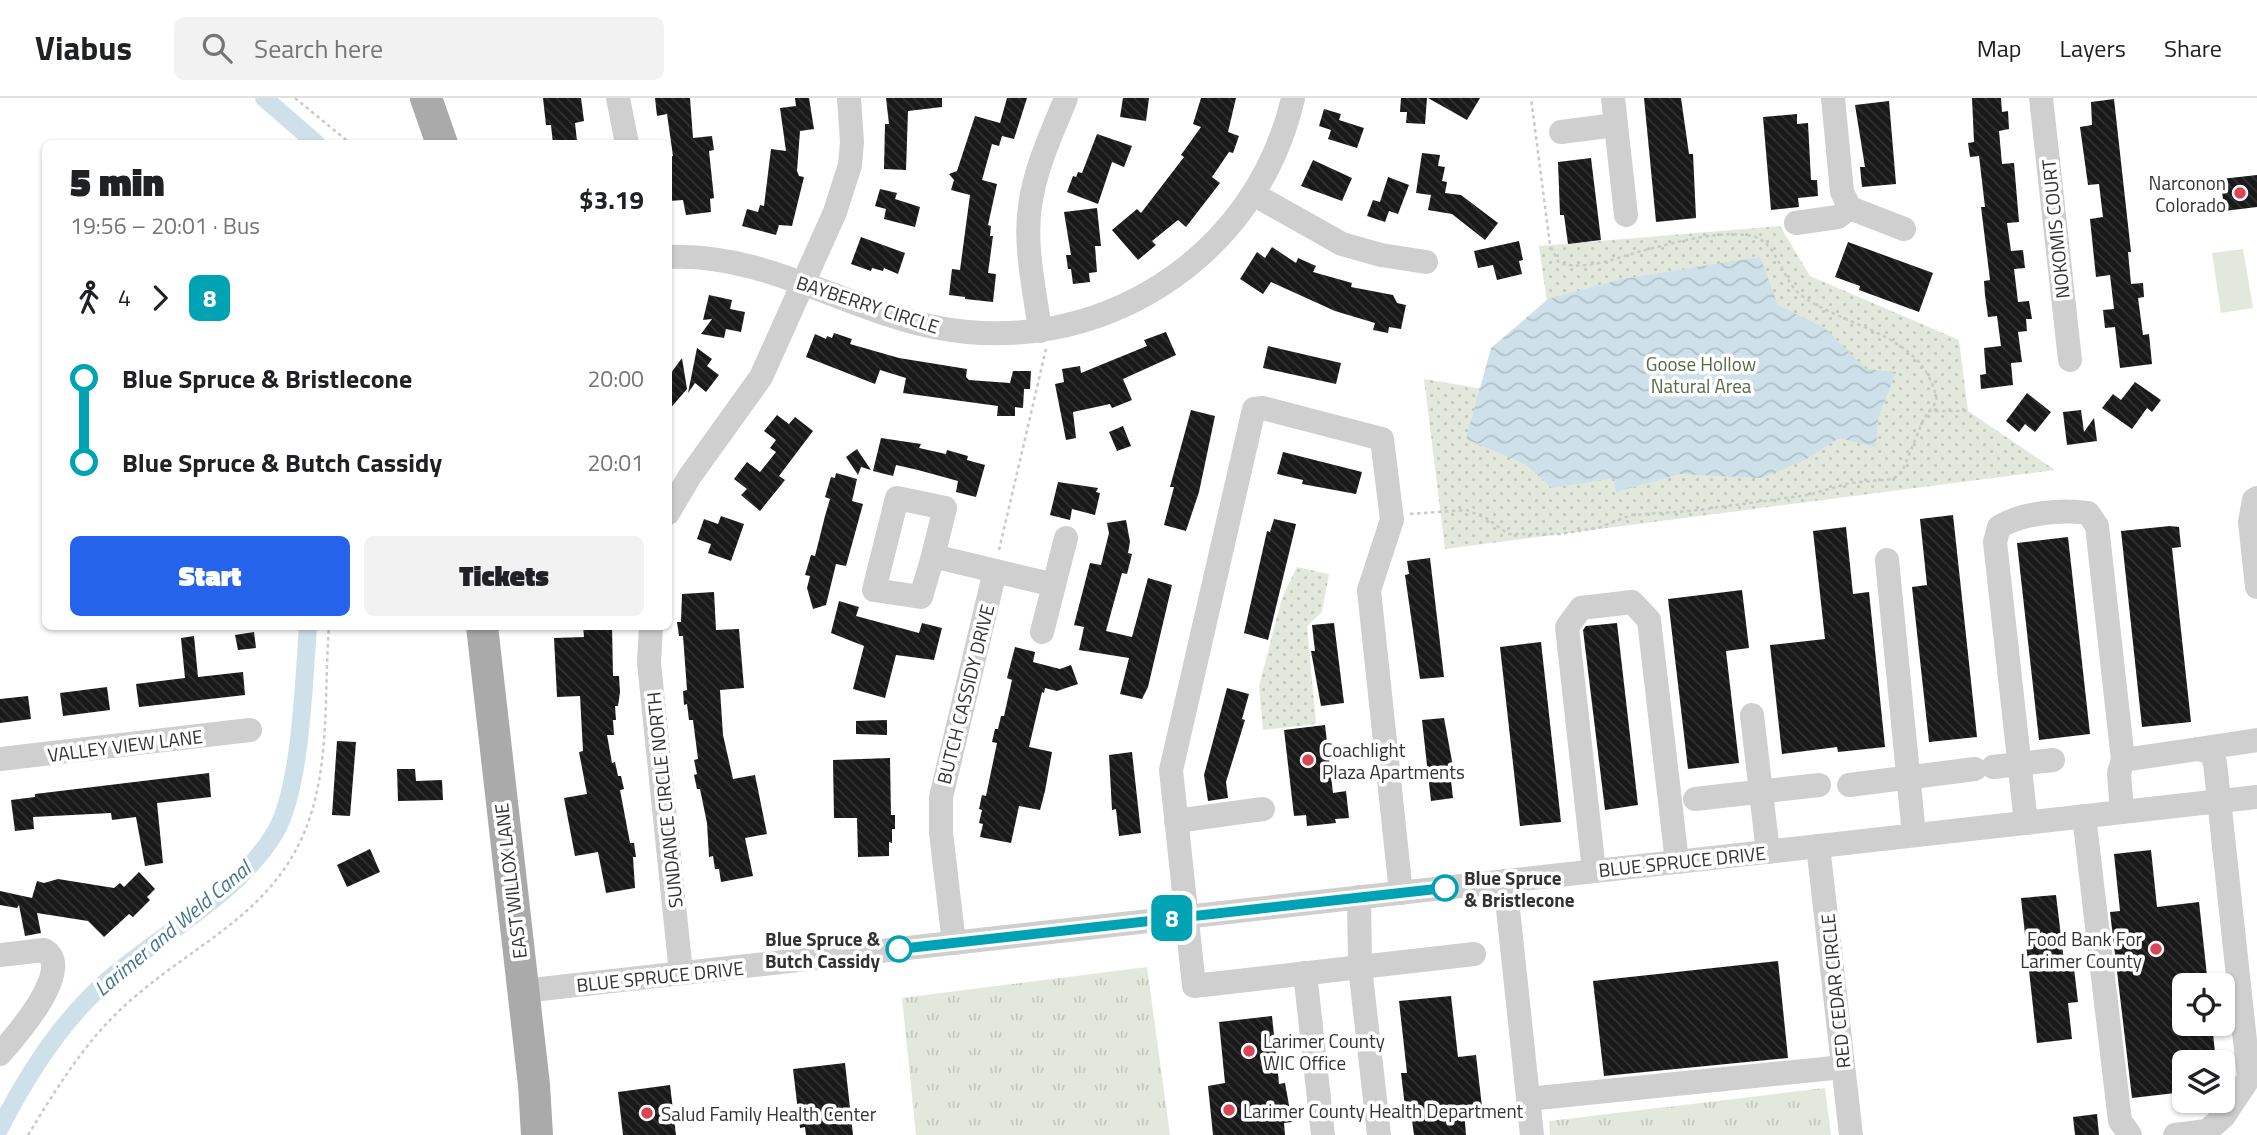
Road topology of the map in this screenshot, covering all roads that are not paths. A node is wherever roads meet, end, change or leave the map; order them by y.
1 (426, 98) edge
2 (618, 98) edge
3 (849, 98) edge
4 (1066, 98) edge
5 (1293, 98) edge
6 (1613, 98) edge
7 (1833, 98) edge
8 (2041, 98) edge
9 (1616, 125) junction
10 (1561, 132) dead end
11 (441, 140) edge
12 (627, 140) edge
13 (1253, 194) junction
14 (1850, 208) junction
15 (1626, 215) dead end
16 (1796, 223) dead end
17 (1904, 229) dead end
18 (672, 257) edge
19 (1426, 262) dead end
20 (804, 283) junction
21 (1045, 331) junction
22 (2070, 360) dead end
23 (2257, 498) edge
24 (672, 506) edge
25 (1066, 538) dead end
26 (933, 556) dead end
27 (1887, 559) dead end
28 (995, 571) junction
29 (1054, 585) junction
30 (2257, 587) edge
31 (482, 630) edge
32 (651, 630) edge
33 (1042, 632) dead end
34 (1752, 715) dead end
35 (250, 730) dead end
36 (2257, 740) edge
37 (2198, 749) junction
38 (0, 759) edge
39 (2053, 760) dead end
40 (2123, 760) junction
41 (2020, 764) junction
42 (1909, 778) junction
43 (1819, 785) dead end
44 (1849, 785) dead end
45 (1761, 791) junction
46 (2257, 797) edge
47 (1695, 799) dead end
48 (2218, 801) junction
49 (1263, 809) dead end
50 (2122, 812) junction
51 (2084, 816) junction
52 (1176, 821) junction
53 (2026, 823) junction
54 (1914, 835) junction
55 (1818, 846) junction
56 (1768, 852) junction
57 (1677, 862) junction
58 (1594, 871) junction
59 (1505, 881) junction
60 (1401, 893) junction
61 (1359, 897) junction
62 (1186, 917) junction
63 (954, 943) junction
64 (1474, 954) dead end
65 (0, 955) edge
66 (1360, 967) junction
67 (681, 973) junction
68 (1305, 973) junction
69 (523, 991) junction
70 (0, 1054) edge
71 (1843, 1067) junction
72 (1528, 1099) junction
73 (537, 1135) edge
74 (1323, 1135) edge
75 (1379, 1135) edge
76 (1532, 1135) edge
77 (1851, 1135) edge
78 (2130, 1135) edge
79 (2175, 1135) edge

1 - 11 main road
2 - 12 street
3 - 20 street
4 - 21 street
5 - 13 street, BAYBERRY CIRCLE
6 - 9 street
7 - 14 street
8 - 22 street, NOKOMIS COURT
9 - 10 street
9 - 15 street
13 - 19 street
13 - 21 street, BAYBERRY CIRCLE
14 - 16 street
14 - 17 street
18 - 20 street, BAYBERRY CIRCLE
20 - 21 street, BAYBERRY CIRCLE
20 - 24 street
23 - 30 street
25 - 29 street
26 - 28 street
27 - 42 street
28 - 29 street
28 - 63 street, BUTCH CASSIDY DRIVE
29 - 33 street
31 - 69 main road, EAST WILLOX LANE
32 - 67 street, SUNDANCE CIRCLE NORTH
34 - 45 street
35 - 38 street, VALLEY VIEW LANE
36 - 37 street
37 - 40 street
37 - 48 street
39 - 41 street
40 - 41 street
40 - 50 street
41 - 42 street
41 - 53 street
42 - 44 street
42 - 54 street
43 - 45 street
45 - 47 street
45 - 56 street
46 - 48 street, BLUE SPRUCE DRIVE
48 - 50 street, BLUE SPRUCE DRIVE
48 - 79 street
49 - 52 street
50 - 51 street, BLUE SPRUCE DRIVE
51 - 53 street, BLUE SPRUCE DRIVE
51 - 78 street
52 - 60 street
52 - 62 street
53 - 54 street, BLUE SPRUCE DRIVE
54 - 55 street, BLUE SPRUCE DRIVE
55 - 56 street, BLUE SPRUCE DRIVE
55 - 71 street, RED CEDAR CIRCLE
56 - 57 street, BLUE SPRUCE DRIVE
57 - 58 street, BLUE SPRUCE DRIVE
57 - 58 street
58 - 59 street, BLUE SPRUCE DRIVE
59 - 60 street, BLUE SPRUCE DRIVE
59 - 72 street
60 - 61 street, BLUE SPRUCE DRIVE
61 - 62 street, BLUE SPRUCE DRIVE
61 - 66 street
62 - 63 street, BLUE SPRUCE DRIVE
62 - 68 street
63 - 67 street, BLUE SPRUCE DRIVE
64 - 66 street
65 - 70 street
66 - 68 street
66 - 75 street
67 - 69 street, BLUE SPRUCE DRIVE
68 - 74 street
69 - 73 main road, EAST WILLOX LANE
71 - 72 street
71 - 77 street, RED CEDAR CIRCLE
72 - 76 street

